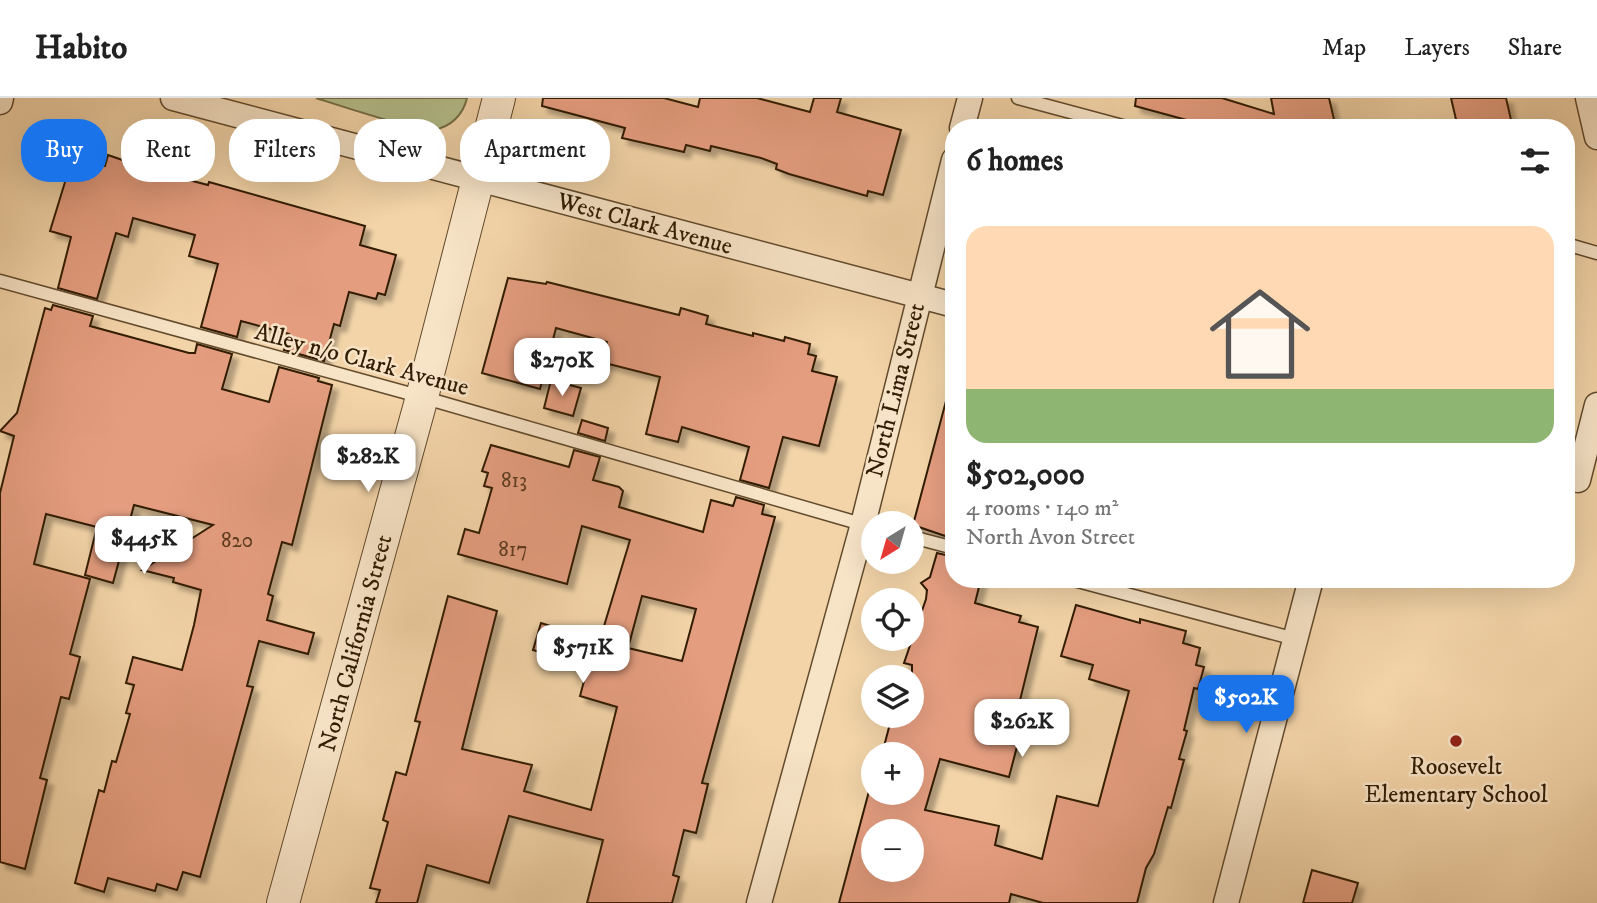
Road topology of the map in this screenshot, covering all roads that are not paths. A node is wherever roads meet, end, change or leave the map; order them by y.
1 (173, 98) edge
2 (499, 98) edge
3 (970, 98) edge
4 (1018, 98) edge
5 (1588, 98) edge
6 (493, 119) edge
7 (964, 119) edge
8 (1096, 119) edge
9 (1597, 137) edge
10 (460, 174) edge
11 (476, 182) edge
12 (488, 182) edge
13 (945, 194) edge
14 (1575, 247) edge
15 (1597, 253) edge
16 (0, 281) edge
17 (918, 295) junction
18 (945, 302) edge
19 (422, 397) junction
20 (1597, 405) edge
21 (1580, 481) edge
22 (871, 511) edge
23 (861, 524) edge
24 (924, 540) edge
25 (945, 546) edge
26 (861, 550) edge
27 (1104, 588) edge
28 (1309, 588) edge
29 (1295, 639) junction
30 (284, 903) edge
31 (758, 903) edge
32 (1226, 903) edge

1 - 10 street, West Clark Avenue
2 - 6 street, North California Street
3 - 7 street
4 - 8 lane
5 - 9 street
11 - 19 street, North California Street
12 - 17 street, West Clark Avenue
13 - 17 street, North Lima Street
14 - 15 lane
16 - 19 lane, Alley n/o Clark Avenue
17 - 18 street, West Clark Avenue
17 - 22 street, North Lima Street
19 - 23 lane, Alley n/o Clark Avenue
19 - 30 street, North California Street
20 - 21 street
24 - 25 lane
26 - 31 street, North Lima Street
27 - 29 lane
28 - 29 street
29 - 32 street

